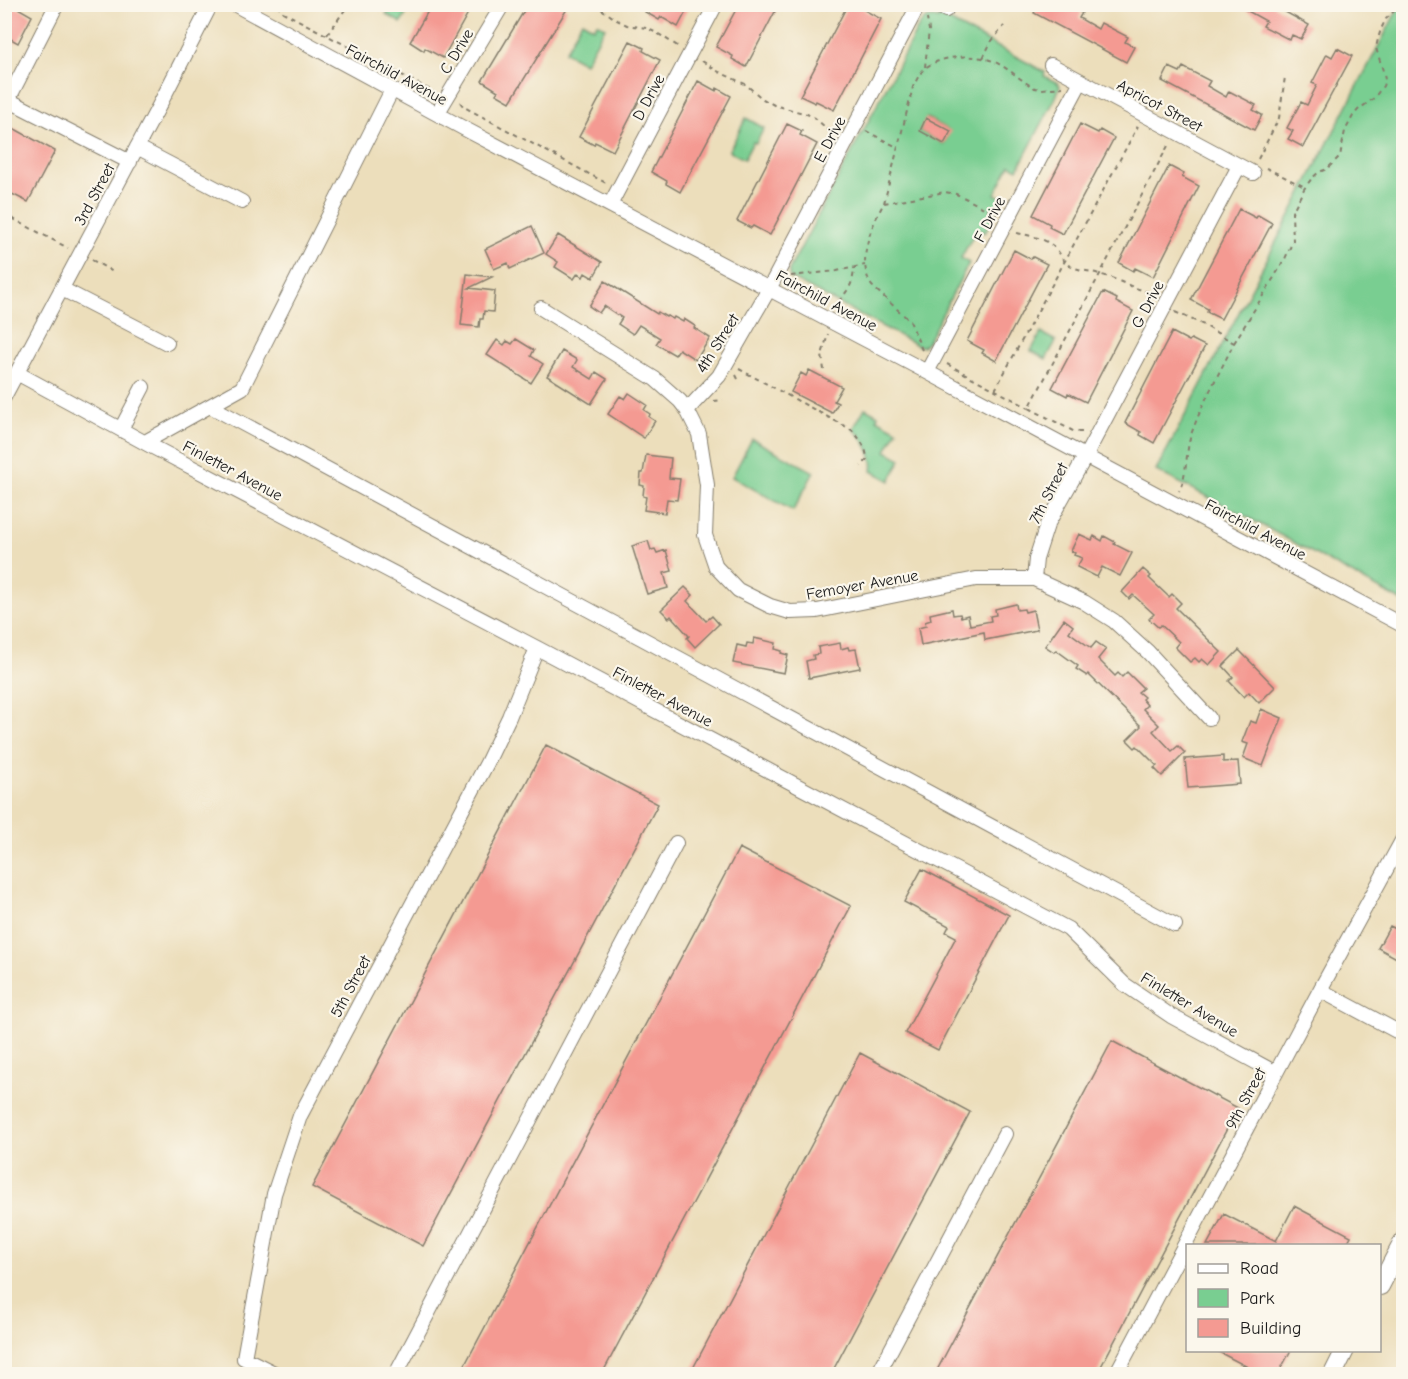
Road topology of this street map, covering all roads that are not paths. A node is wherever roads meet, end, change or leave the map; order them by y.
1 (57, 4) edge
2 (211, 4) edge
3 (234, 4) edge
4 (503, 4) edge
5 (716, 4) edge
6 (259, 10) edge
7 (923, 11) edge
8 (1051, 65) dead end
9 (1081, 81) junction
10 (392, 90) junction
11 (437, 114) junction
12 (137, 147) junction
13 (130, 162) junction
14 (1239, 166) junction
15 (1258, 170) road end
16 (242, 201) dead end
17 (610, 205) junction
18 (62, 289) junction
19 (769, 289) junction
20 (541, 308) dead end
21 (167, 343) dead end
22 (927, 372) junction
23 (17, 373) junction
24 (143, 387) dead end
25 (4, 397) edge
26 (210, 406) junction
27 (687, 410) junction
28 (121, 429) junction
29 (145, 442) junction
30 (1085, 457) junction
31 (1034, 579) junction
32 (1404, 626) edge
33 (537, 648) junction
34 (1209, 718) dead end
35 (1402, 841) edge
36 (676, 843) dead end
37 (1175, 925) dead end
38 (1320, 990) junction
39 (1404, 1035) edge
40 (1276, 1074) junction
41 (1005, 1134) dead end
42 (1404, 1240) edge
43 (1381, 1284) edge
44 (1345, 1352) edge
45 (276, 1374) edge
46 (396, 1374) edge
47 (878, 1374) edge
48 (1116, 1374) edge
49 (1333, 1374) edge

1 - 13 street
2 - 12 street, 3rd Street
3 - 6 street, Fairchild Avenue
4 - 11 street, C Drive
5 - 17 street, D Drive
6 - 10 street, Fairchild Avenue
7 - 19 street, E Drive
8 - 9 street, Apricot Street
9 - 14 street, Apricot Street
9 - 22 street, F Drive
10 - 11 street, Fairchild Avenue
10 - 26 street
11 - 17 street, Fairchild Avenue
12 - 13 street, 3rd Street
12 - 16 street
13 - 18 street, 3rd Street
14 - 15 street, Apricot Street
14 - 30 street, G Drive
17 - 19 street, Fairchild Avenue
18 - 21 street
18 - 23 street, 3rd Street
19 - 22 street, Fairchild Avenue
19 - 27 street, 4th Street
20 - 27 street, Femoyer Avenue
22 - 30 street, Fairchild Avenue
23 - 25 street, 3rd Street
23 - 28 street, Finletter Avenue
24 - 28 street
26 - 29 street
26 - 37 street
27 - 31 street, Femoyer Avenue
28 - 29 street, Finletter Avenue
29 - 33 street, Finletter Avenue
30 - 31 street, 7th Street
30 - 32 street, Fairchild Avenue
31 - 34 street, Femoyer Avenue
33 - 40 street, Finletter Avenue
33 - 45 street, 5th Street
35 - 38 street, 9th Street
36 - 46 street
38 - 39 street
38 - 40 street, 9th Street
40 - 48 street, 9th Street
41 - 47 street
42 - 43 main road
44 - 49 main road

